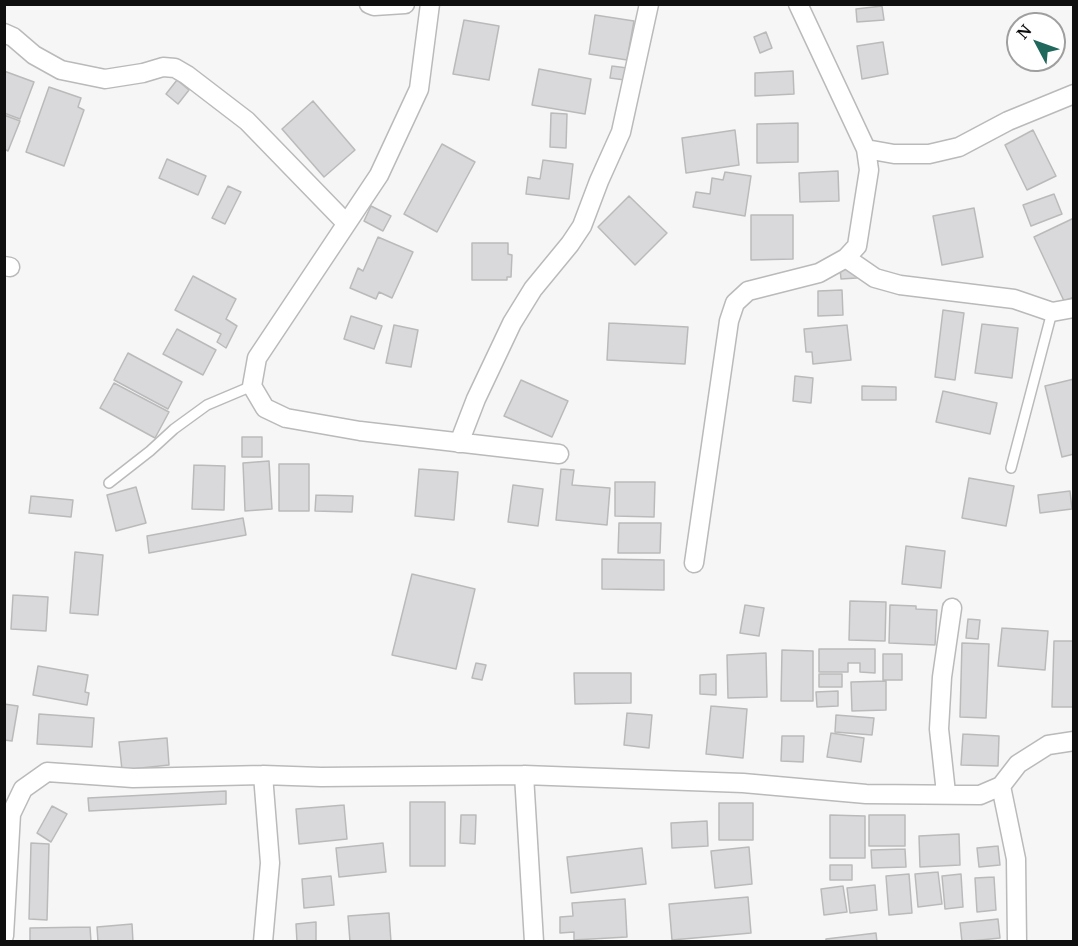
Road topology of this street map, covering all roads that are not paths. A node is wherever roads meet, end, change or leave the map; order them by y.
1 (369, 4) edge
2 (405, 4) edge
3 (430, 4) edge
4 (649, 4) edge
5 (798, 4) edge
6 (4, 33) edge
7 (1074, 94) edge
8 (866, 148) junction
9 (346, 223) junction
10 (846, 258) junction
11 (1074, 308) edge
12 (1052, 312) junction
13 (252, 386) junction
14 (459, 443) junction
15 (559, 454) dead end
16 (1011, 468) dead end
17 (109, 483) dead end
18 (694, 563) dead end
19 (952, 608) dead end
20 (1074, 741) edge
21 (263, 775) junction
22 (524, 775) junction
23 (1000, 786) junction
24 (946, 793) junction
25 (4, 936) edge
26 (262, 942) edge
27 (534, 942) edge
28 (1017, 942) edge

1 - 2 street
3 - 9 street
4 - 14 street
5 - 8 street
6 - 9 street
7 - 8 street
8 - 10 street
9 - 13 street
10 - 12 street
10 - 18 street
11 - 12 street
12 - 16 lane
13 - 14 street
13 - 17 lane
14 - 15 street
19 - 24 street
20 - 23 street
21 - 22 street
21 - 25 street
21 - 26 street
22 - 24 street
22 - 27 street
23 - 24 street
23 - 28 street

